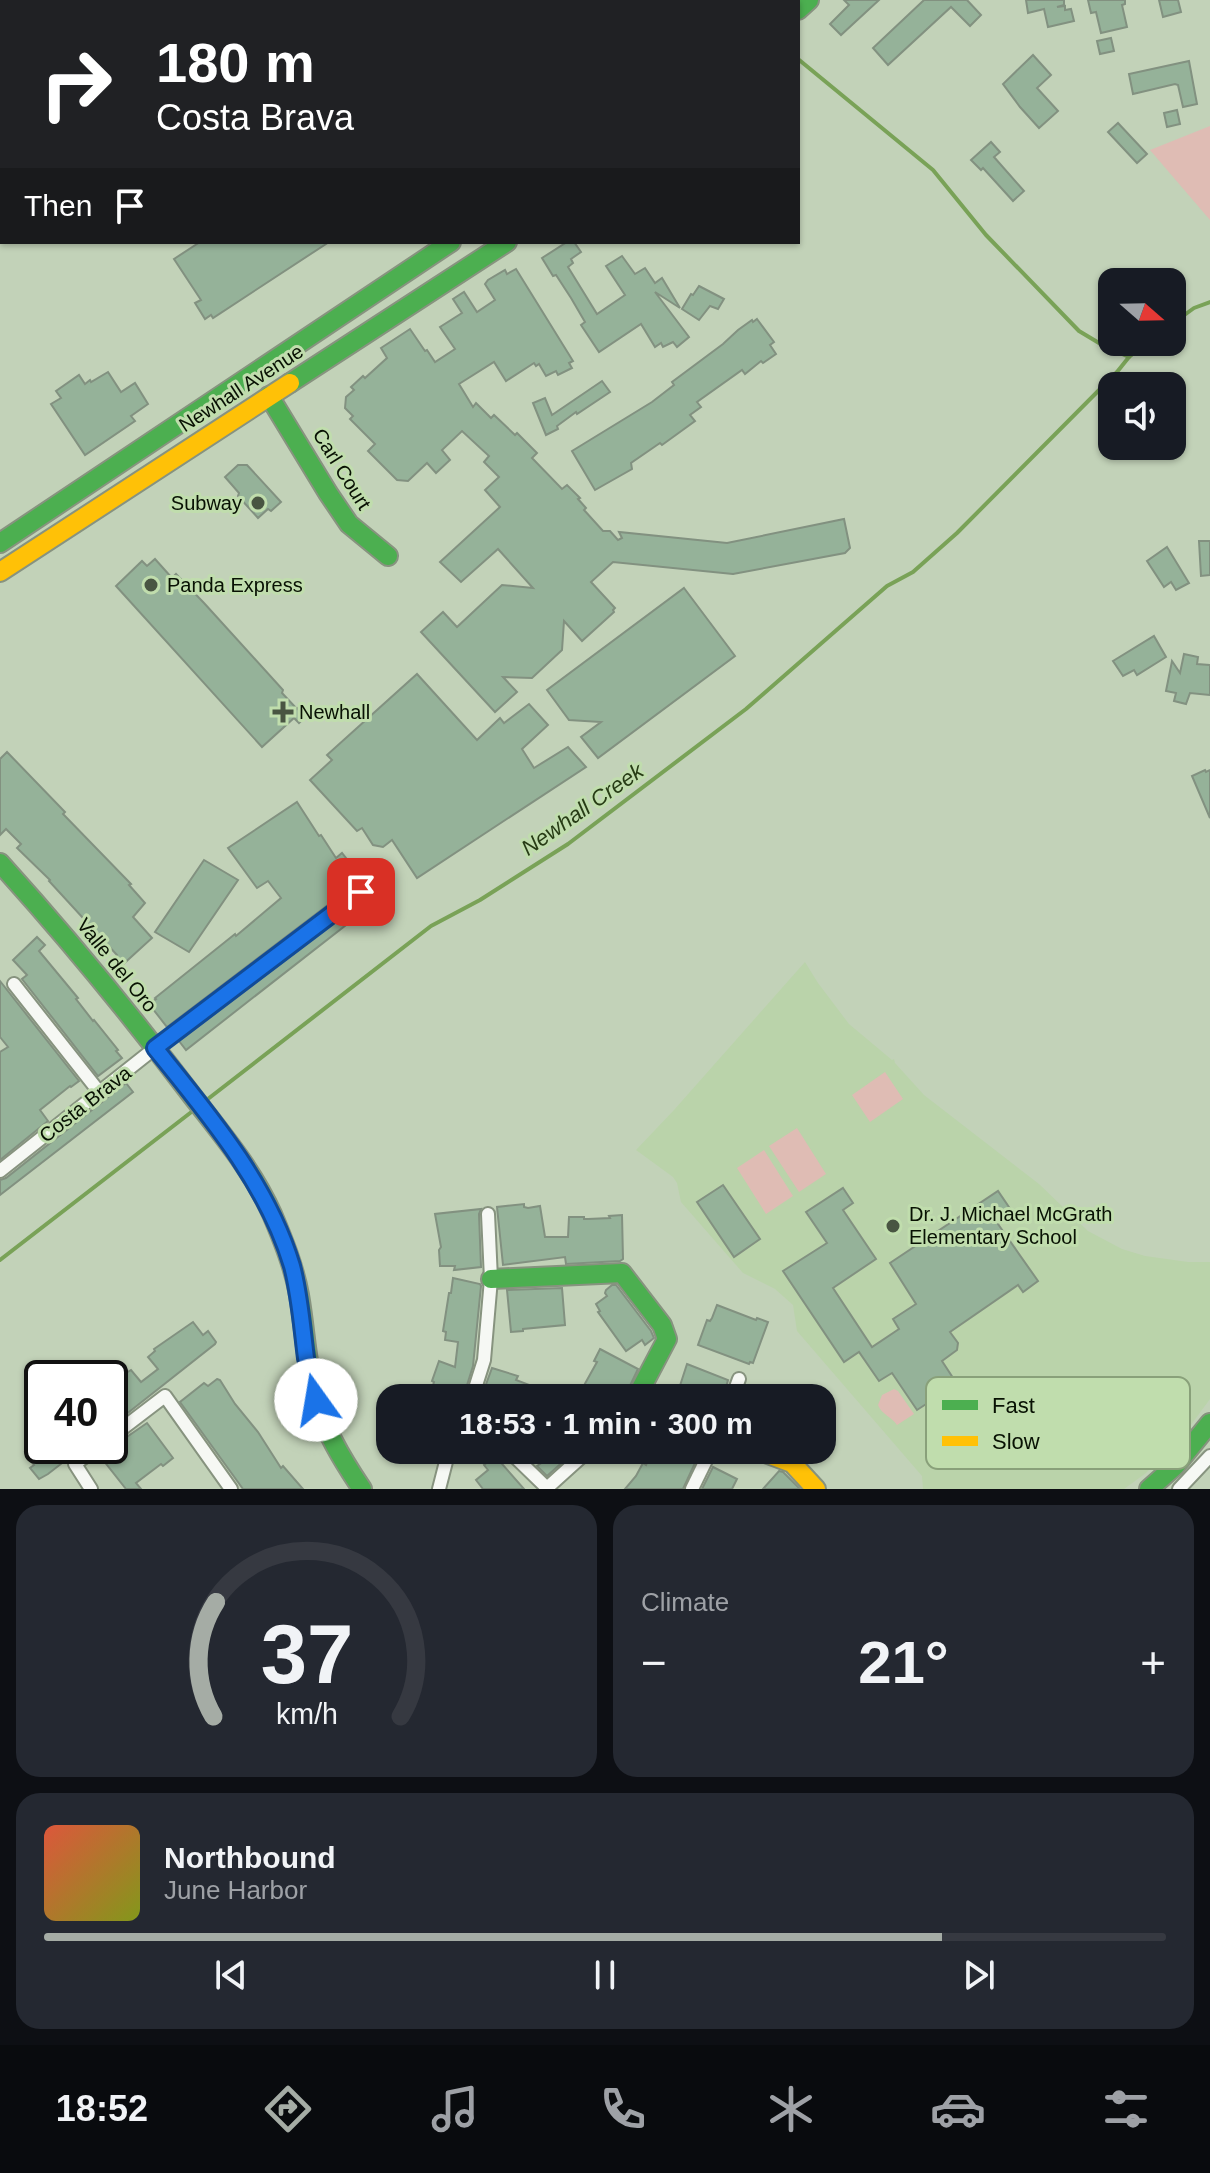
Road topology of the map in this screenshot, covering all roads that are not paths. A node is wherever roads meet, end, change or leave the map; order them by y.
1 (448, 244) edge
2 (504, 244) edge
3 (269, 396) junction
4 (18, 531) junction
5 (0, 543) edge
6 (32, 551) junction
7 (388, 556) dead end
8 (0, 572) edge
9 (0, 863) edge
10 (361, 892) dead end
11 (14, 984) dead end
12 (155, 1048) junction
13 (100, 1093) junction
14 (0, 1171) edge
15 (488, 1214) dead end
16 (491, 1279) junction
17 (739, 1379) dead end
18 (476, 1384) edge
19 (643, 1384) edge
20 (737, 1384) edge
21 (1210, 1423) edge
22 (128, 1424) edge
23 (1190, 1448) edge
24 (1210, 1456) edge
25 (75, 1464) edge
26 (445, 1464) edge
27 (522, 1464) edge
28 (574, 1464) edge
29 (704, 1464) edge
30 (793, 1464) edge
31 (1172, 1469) edge
32 (91, 1489) edge
33 (231, 1489) edge
34 (362, 1489) edge
35 (439, 1489) edge
36 (692, 1489) edge
37 (816, 1489) edge
38 (1149, 1489) edge
39 (1179, 1489) edge

1 - 4 street, Newhall Avenue
2 - 3 street, Newhall Avenue
3 - 6 street, Newhall Avenue
3 - 7 street, Carl Court
4 - 5 street, Newhall Avenue
4 - 6 street
6 - 8 street, Newhall Avenue
9 - 12 street, Valle del Oro
10 - 12 street, Costa Brava
11 - 13 street
12 - 13 street, Costa Brava
12 - 34 street, Valle del Oro
13 - 14 street, Costa Brava
15 - 16 street
16 - 18 street
16 - 19 street
17 - 20 street
21 - 23 street
22 - 33 street
24 - 39 street
25 - 32 street
26 - 35 street
27 - 28 street
29 - 36 street
30 - 37 street
31 - 38 street

